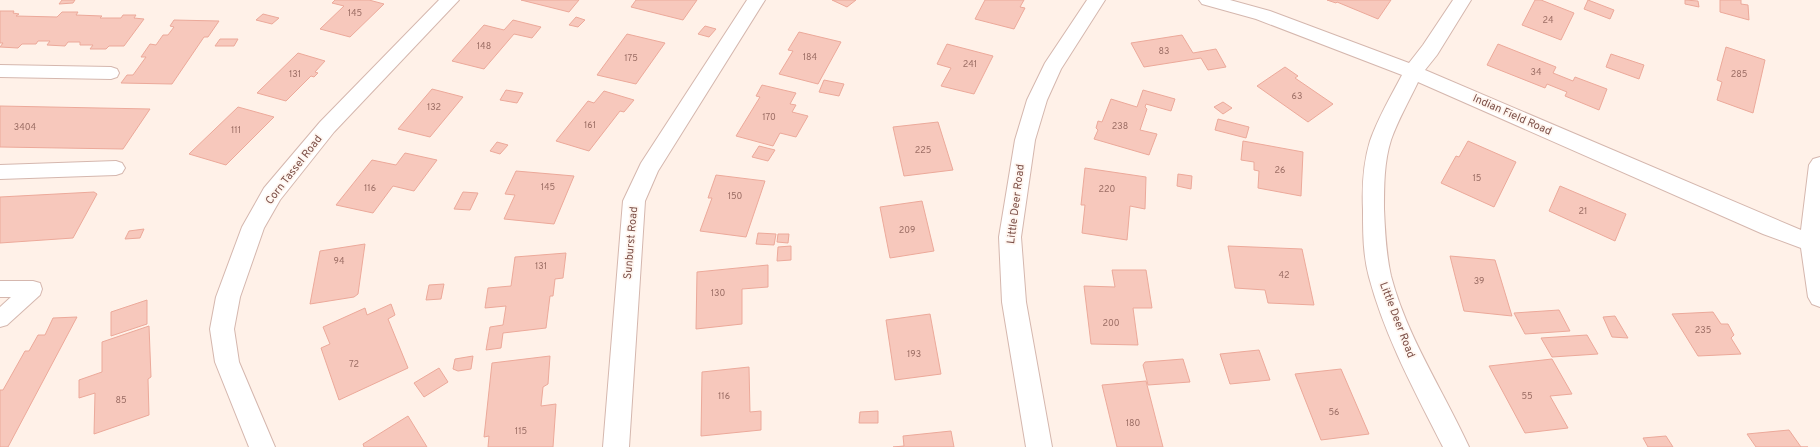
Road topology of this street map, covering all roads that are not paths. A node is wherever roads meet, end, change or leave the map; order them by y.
1 (450, 0) edge
2 (756, 0) edge
3 (1096, 0) edge
4 (1208, 0) edge
5 (1462, 0) edge
6 (0, 71) edge
7 (111, 72) dead end
8 (1413, 72) junction
9 (1820, 165) edge
10 (116, 168) dead end
11 (0, 172) edge
12 (1811, 244) junction
13 (0, 289) edge
14 (1820, 297) edge
15 (0, 319) edge
16 (262, 447) edge
17 (616, 447) edge
18 (1039, 447) edge
19 (1456, 447) edge

1 - 16 street, Corn Tassel Road
2 - 17 street, Sunburst Road
3 - 18 street, Little Deer Road
4 - 8 street, Indian Field Road
5 - 8 street, Little Deer Road
6 - 7 lane
8 - 12 street, Indian Field Road
8 - 19 street, Little Deer Road
9 - 12 street
10 - 11 lane
12 - 14 street
13 - 15 lane

